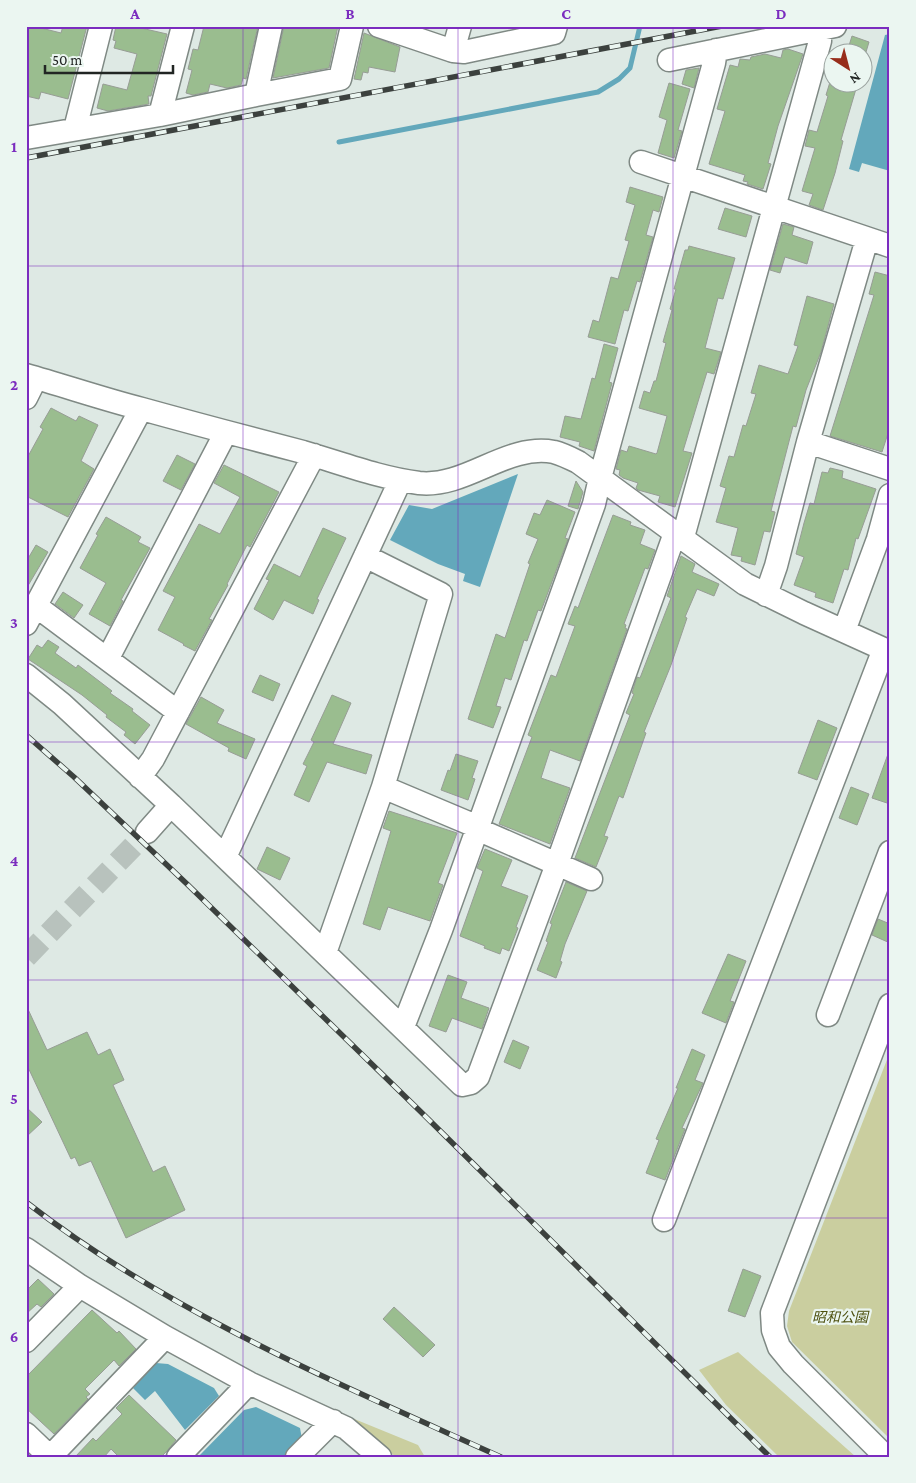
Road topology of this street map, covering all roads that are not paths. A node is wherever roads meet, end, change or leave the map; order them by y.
1 (101, 26) edge
2 (183, 26) edge
3 (271, 26) edge
4 (352, 26) edge
5 (379, 26) edge
6 (460, 26) edge
7 (556, 26) edge
8 (827, 28) edge
9 (716, 50) junction
10 (453, 52) junction
11 (669, 60) dead end
12 (256, 95) junction
13 (160, 114) junction
14 (75, 129) junction
15 (26, 138) edge
16 (641, 162) dead end
17 (684, 176) junction
18 (775, 208) junction
19 (867, 239) junction
20 (890, 246) edge
21 (31, 377) edge
22 (26, 398) edge
23 (141, 409) junction
24 (226, 432) junction
25 (808, 442) junction
26 (314, 455) junction
27 (890, 468) edge
28 (600, 478) junction
29 (400, 481) junction
30 (890, 496) edge
31 (679, 535) junction
32 (365, 556) junction
33 (766, 595) junction
34 (31, 615) edge
35 (844, 631) junction
36 (887, 650) edge
37 (108, 658) junction
38 (26, 675) edge
39 (178, 712) junction
40 (140, 777) junction
41 (382, 787) junction
42 (171, 805) junction
43 (477, 828) junction
44 (147, 832) tunnel mouth
45 (890, 852) edge
46 (225, 857) junction
47 (557, 864) junction
48 (591, 879) dead end
49 (325, 953) junction
50 (890, 1005) edge
51 (828, 1015) dead end
52 (403, 1027) junction
53 (664, 1220) dead end
54 (26, 1249) edge
55 (80, 1286) junction
56 (165, 1337) junction
57 (26, 1341) edge
58 (249, 1383) junction
59 (332, 1421) junction
60 (26, 1434) edge
61 (50, 1457) edge
62 (178, 1457) edge
63 (297, 1457) edge
64 (380, 1457) edge
65 (886, 1457) edge

1 - 14 street
2 - 13 street
3 - 12 street
4 - 12 street
5 - 10 street
6 - 10 street
7 - 10 street
8 - 9 street
8 - 18 street
9 - 11 street
9 - 17 street
12 - 13 street
13 - 14 street
14 - 15 street
16 - 17 street
17 - 18 street
17 - 28 street
18 - 19 street
18 - 31 street
19 - 20 street
19 - 25 street
21 - 22 street
21 - 23 street
23 - 24 street
23 - 34 street
24 - 26 street
24 - 37 street
25 - 27 street
25 - 33 street
26 - 29 street
26 - 39 street
28 - 29 street
28 - 31 street
28 - 43 street
29 - 32 street
30 - 35 street
31 - 33 street
31 - 47 street
32 - 41 street
32 - 46 street
33 - 35 street
34 - 37 street
35 - 36 street
36 - 53 street
37 - 39 street
38 - 40 street
39 - 40 street
40 - 42 street
41 - 43 street
41 - 49 street
42 - 44 street
42 - 46 street
43 - 47 street
43 - 52 street
45 - 51 street
46 - 49 street
47 - 48 street
47 - 52 street
49 - 52 street
50 - 65 street
54 - 55 street
55 - 56 street
55 - 57 street
56 - 58 street
56 - 61 street
58 - 59 street
58 - 62 street
59 - 63 street
59 - 64 street
60 - 61 street

